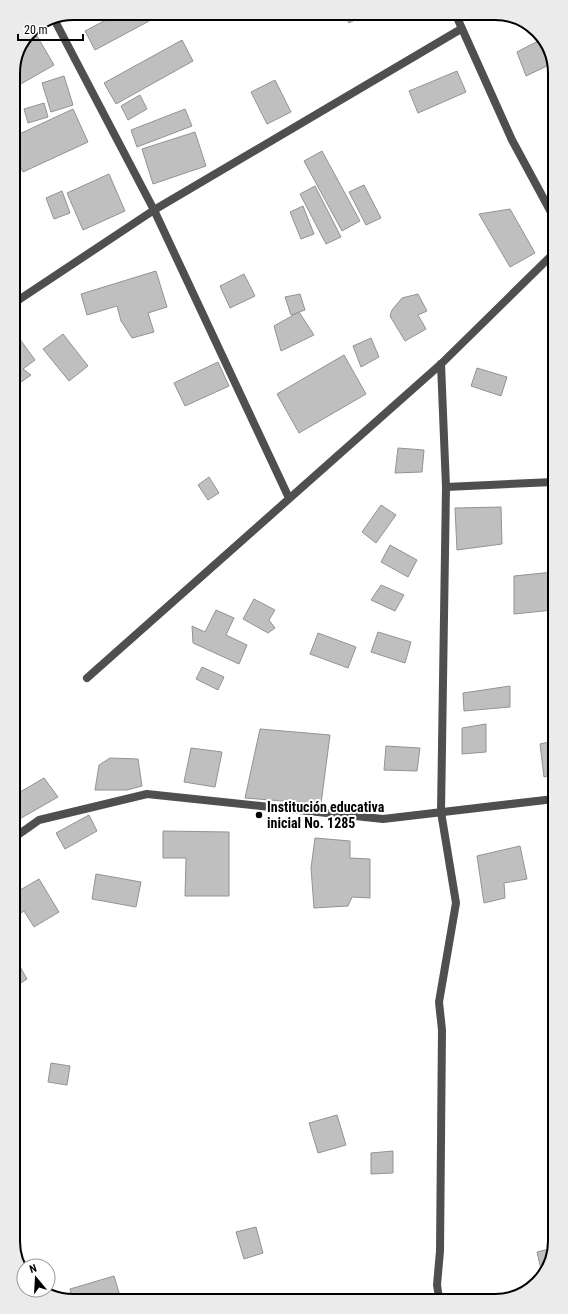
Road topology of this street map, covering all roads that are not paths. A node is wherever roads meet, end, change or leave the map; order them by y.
1 (458, 20) edge
2 (56, 23) edge
3 (461, 29) junction
4 (548, 207) edge
5 (154, 210) junction
6 (548, 259) edge
7 (20, 299) edge
8 (441, 364) junction
9 (548, 482) edge
10 (446, 487) junction
11 (289, 498) junction
12 (87, 678) dead end
13 (548, 800) edge
14 (441, 812) junction
15 (20, 833) edge
16 (438, 1294) edge

1 - 3 street
2 - 5 street
3 - 4 street
3 - 5 street
5 - 7 street
5 - 11 street
6 - 8 street
8 - 10 street
8 - 11 street
9 - 10 street
10 - 14 street
11 - 12 street
13 - 14 street
14 - 15 street
14 - 16 street

